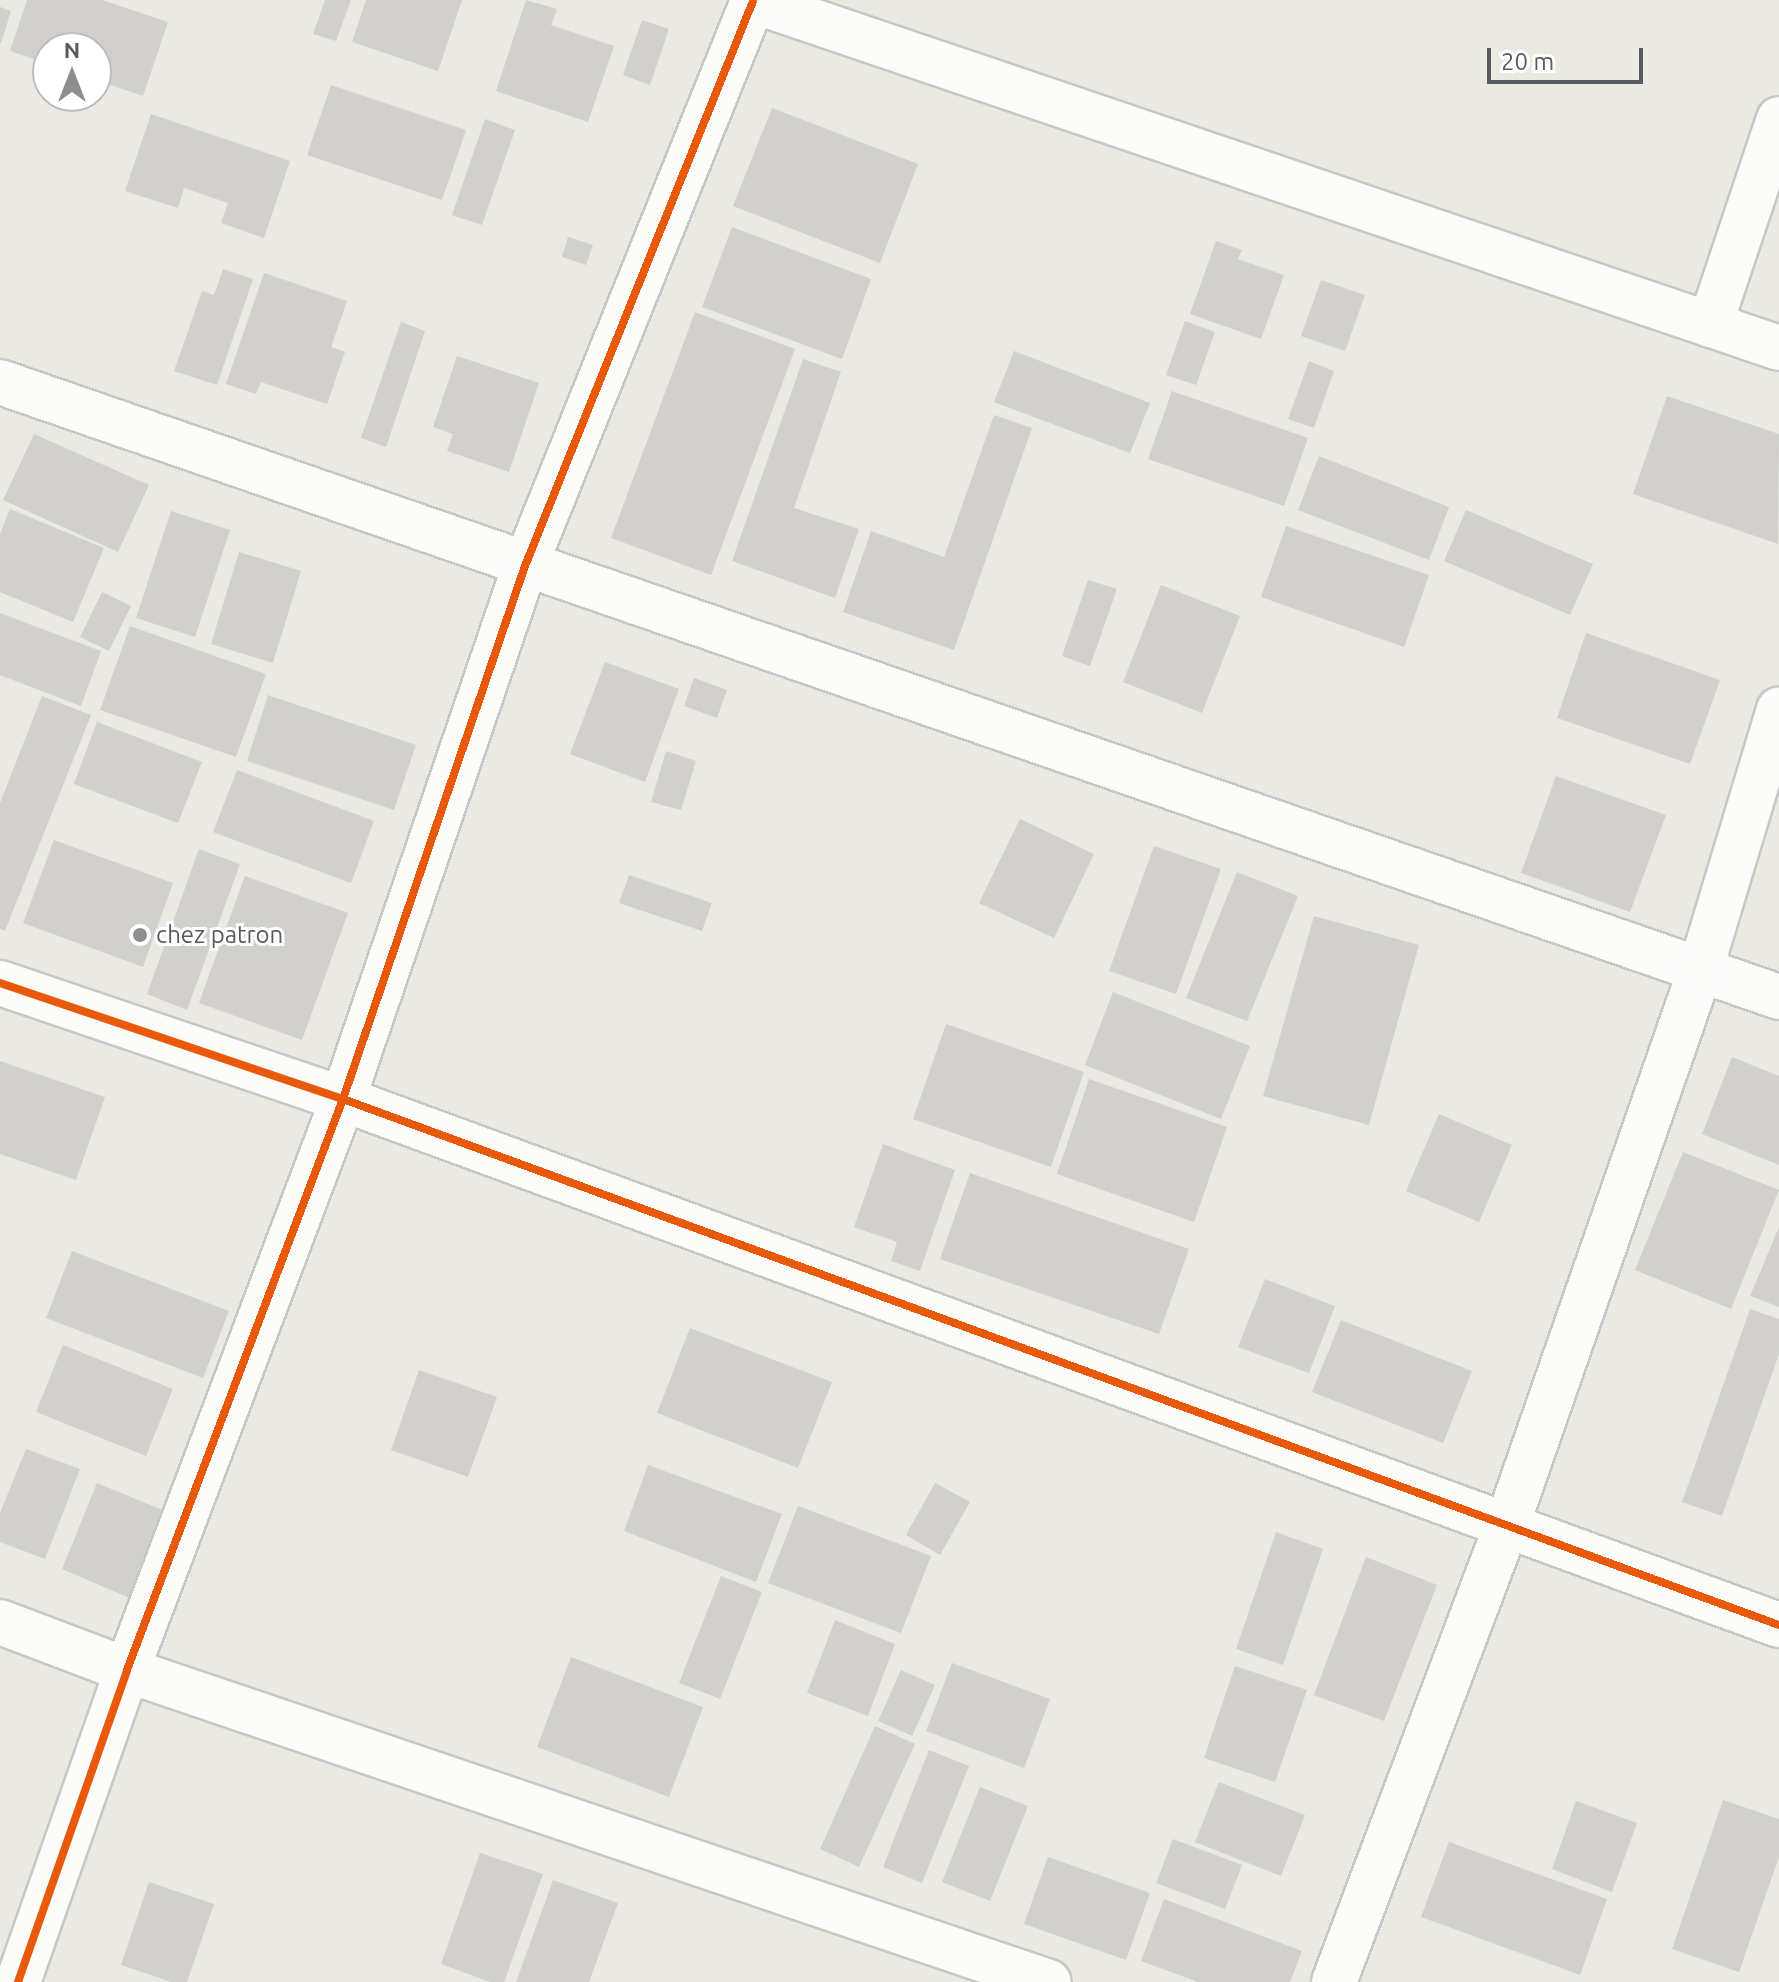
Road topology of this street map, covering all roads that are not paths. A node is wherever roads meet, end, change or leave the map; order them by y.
1 (752, 0) edge
2 (1779, 119) edge
3 (1710, 325) junction
4 (1779, 348) edge
5 (0, 382) edge
6 (525, 566) junction
7 (1779, 710) edge
8 (1700, 971) junction
9 (0, 983) edge
10 (1779, 997) edge
11 (343, 1099) junction
12 (1507, 1525) junction
13 (0, 1622) edge
14 (1779, 1625) edge
15 (127, 1670) junction
16 (18, 1982) edge
17 (1049, 1982) edge
18 (1334, 1982) edge

1 - 3 street
1 - 6 street
2 - 3 street
3 - 4 street
5 - 6 street
6 - 8 street
6 - 11 street
7 - 8 street
8 - 10 street
8 - 12 street
9 - 11 street
11 - 12 street
11 - 15 street
12 - 14 street
12 - 18 street
13 - 15 street
15 - 16 street
15 - 17 street

